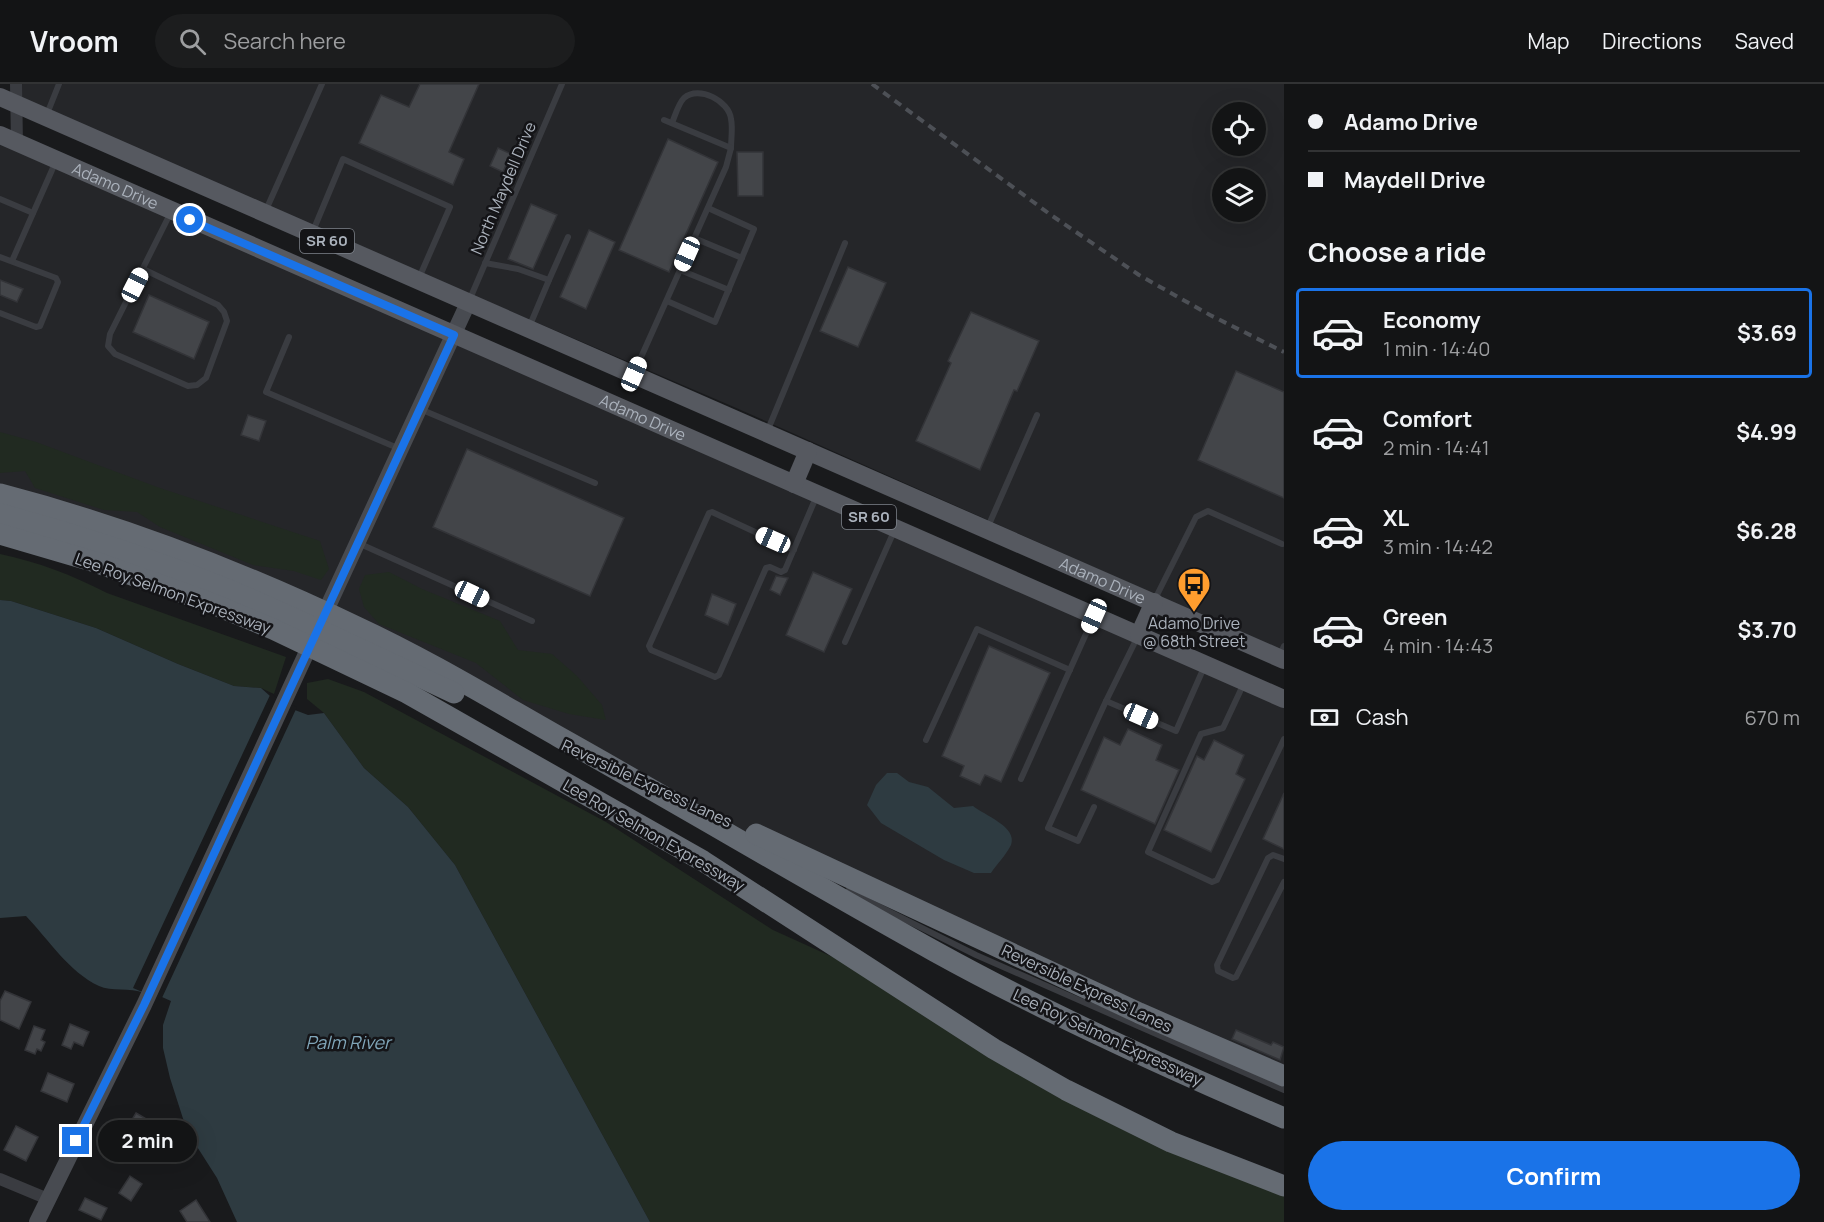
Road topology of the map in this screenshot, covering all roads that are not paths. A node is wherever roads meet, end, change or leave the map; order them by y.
1 (16, 84) edge
2 (59, 84) edge
3 (322, 84) edge
4 (562, 84) edge
5 (8, 101) edge
6 (45, 117) junction
7 (664, 120) dead end
8 (672, 123) junction
9 (0, 135) edge
10 (17, 143) junction
11 (731, 148) junction
12 (56, 160) junction
13 (0, 199) edge
14 (708, 208) junction
15 (172, 211) junction
16 (33, 213) junction
17 (265, 213) junction
18 (311, 234) junction
19 (568, 237) dead end
20 (694, 238) junction
21 (845, 243) dead end
22 (0, 256) edge
23 (742, 258) junction
24 (12, 261) junction
25 (485, 263) junction
26 (143, 269) junction
27 (680, 270) junction
28 (418, 280) junction
29 (549, 280) junction
30 (729, 290) junction
31 (667, 301) junction
32 (468, 303) junction
33 (0, 313) edge
34 (528, 329) junction
35 (454, 335) junction
36 (289, 337) dead end
37 (634, 374) junction
38 (420, 409) junction
39 (1037, 415) dead end
40 (767, 433) junction
41 (401, 450) junction
42 (808, 452) junction
43 (595, 483) dead end
44 (794, 484) junction
45 (0, 494) edge
46 (817, 494) junction
47 (0, 514) edge
48 (895, 528) junction
49 (987, 530) junction
50 (0, 534) edge
51 (358, 543) junction
52 (1282, 544) dead end
53 (794, 550) junction
54 (1154, 602) junction
55 (1094, 616) junction
56 (532, 621) dead end
57 (1138, 635) junction
58 (845, 642) dead end
59 (1282, 654) edge
60 (1205, 664) junction
61 (1070, 670) junction
62 (1244, 681) junction
63 (1284, 699) edge
64 (1106, 700) junction
65 (1284, 739) edge
66 (926, 740) dead end
67 (1021, 779) dead end
68 (1094, 807) dead end
69 (1284, 859) edge
70 (783, 864) junction
71 (821, 878) dead end
72 (1284, 882) edge
73 (837, 885) dead end
74 (1284, 1076) edge
75 (1284, 1090) edge
76 (1284, 1118) edge
77 (0, 1179) edge
78 (1284, 1186) edge
79 (48, 1199) junction
80 (37, 1222) edge

1 - 5 street
2 - 6 lane
3 - 17 lane
4 - 25 lane, North Maydell Drive
5 - 6 main road, Adamo Drive / SR 60
5 - 10 street
6 - 17 main road, Adamo Drive / SR 60
7 - 8 lane
8 - 11 lane
8 - 11 lane
9 - 10 main road, Adamo Drive / SR 60
10 - 12 main road, Adamo Drive / SR 60
11 - 14 lane
12 - 15 main road, Adamo Drive / SR 60
12 - 16 lane
13 - 16 lane
14 - 20 lane
14 - 23 lane
15 - 26 lane
15 - 35 main road, Adamo Drive / SR 60
16 - 24 lane
17 - 18 main road, Adamo Drive / SR 60
18 - 28 main road, Adamo Drive / SR 60
18 - 28 lane
19 - 29 lane
20 - 23 lane
20 - 27 lane
21 - 40 lane
22 - 24 lane
23 - 30 lane
24 - 33 lane
25 - 29 lane
25 - 32 lane, North Maydell Drive
26 - 26 lane
27 - 30 lane
27 - 31 lane
28 - 32 main road, Adamo Drive / SR 60
29 - 34 lane
30 - 31 lane
31 - 37 lane
32 - 34 main road, Adamo Drive / SR 60
32 - 35 street
34 - 37 main road, Adamo Drive / SR 60
35 - 38 street
35 - 44 main road, Adamo Drive / SR 60
36 - 41 lane
37 - 40 main road, Adamo Drive / SR 60
38 - 41 street
38 - 43 lane
39 - 49 lane
40 - 42 main road, Adamo Drive / SR 60
41 - 51 street
42 - 44 main road
42 - 49 main road, Adamo Drive / SR 60
44 - 46 main road, Adamo Drive / SR 60
45 - 70 highway, Lee Roy Selmon Expressway
46 - 48 main road, Adamo Drive / SR 60
46 - 53 lane
47 - 74 highway, Reversible Express Lanes
48 - 55 main road, Adamo Drive / SR 60
48 - 58 lane
49 - 54 main road, Adamo Drive / SR 60
50 - 78 highway, Lee Roy Selmon Expressway
51 - 56 lane
51 - 79 street
52 - 54 lane
53 - 53 lane
54 - 57 main road
54 - 59 main road, Adamo Drive / SR 60
55 - 57 main road, Adamo Drive / SR 60
55 - 61 lane
57 - 60 main road, Adamo Drive / SR 60
57 - 64 lane
60 - 62 main road, Adamo Drive / SR 60
60 - 64 lane
61 - 66 lane
61 - 67 lane
62 - 63 main road, Adamo Drive / SR 60
62 - 65 lane
64 - 68 lane
69 - 72 lane
70 - 71 lane
70 - 76 highway, Lee Roy Selmon Expressway
73 - 75 lane
77 - 79 street
79 - 80 street

